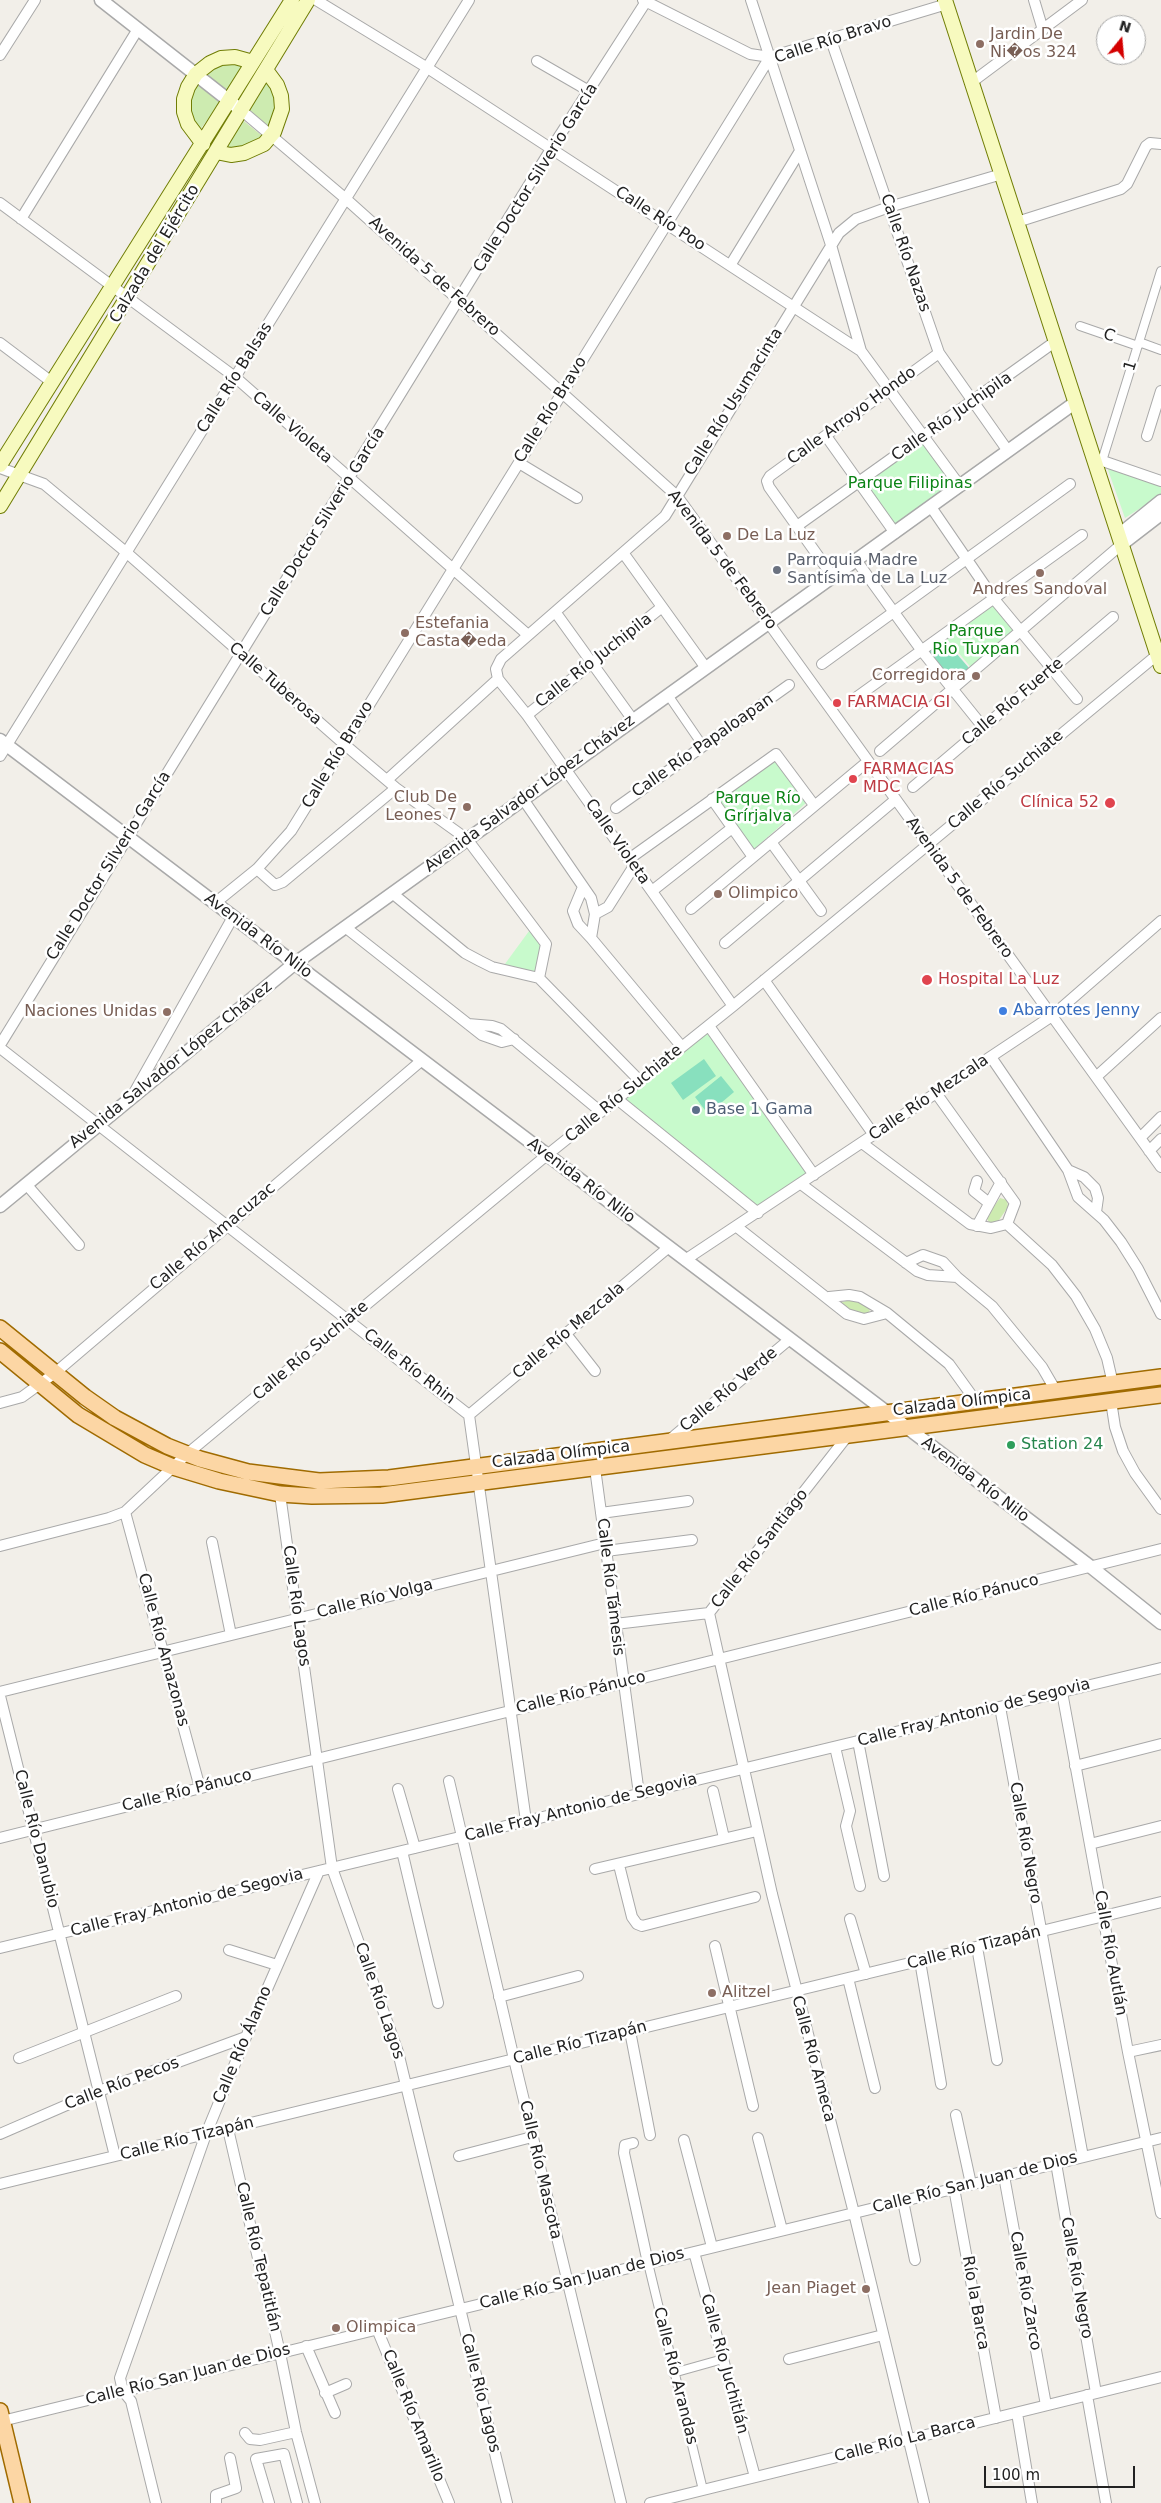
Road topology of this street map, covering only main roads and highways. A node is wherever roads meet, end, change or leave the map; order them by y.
1 (292, 0) edge
2 (308, 0) edge
3 (946, 2) edge
4 (253, 62) junction
5 (266, 70) junction
6 (235, 106) junction
7 (203, 144) junction
8 (216, 152) junction
9 (0, 466) edge
10 (0, 506) edge
11 (1159, 660) edge
12 (0, 1328) edge
13 (0, 1351) edge
14 (1161, 1377) edge
15 (1161, 1395) edge
16 (1, 2416) edge
17 (22, 2503) edge

1 - 4 main road, Calzada del Ejército
2 - 5 main road, Calzada del Ejército
3 - 11 main road
4 - 6 main road, Calzada del Ejército
4 - 7 main road
5 - 6 main road, Calzada del Ejército
5 - 8 main road
6 - 7 main road, Calzada del Ejército
6 - 8 main road, Calzada del Ejército
7 - 9 main road, Calzada del Ejército
8 - 10 main road, Calzada del Ejército
12 - 14 main road, Calzada Olímpica
13 - 15 main road, Calzada Olímpica
16 - 17 main road

